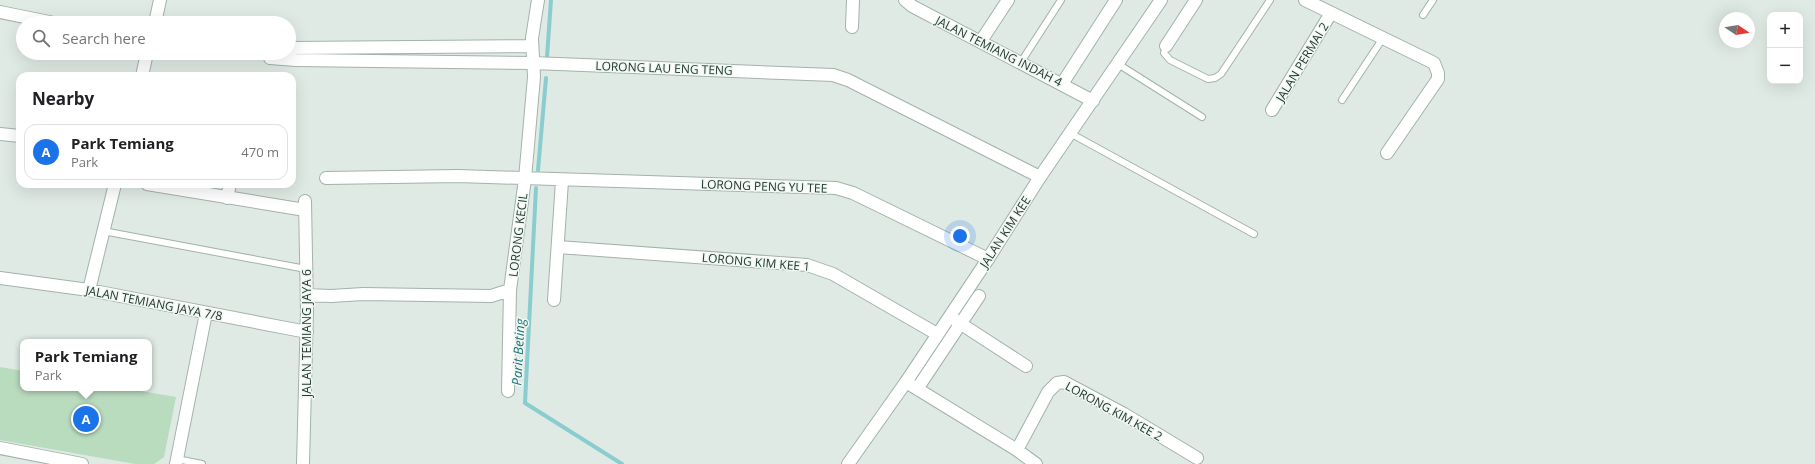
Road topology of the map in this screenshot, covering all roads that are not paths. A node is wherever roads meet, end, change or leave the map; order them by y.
1 (160, 0) edge
2 (538, 0) edge
3 (853, 0) edge
4 (906, 0) edge
5 (1008, 0) edge
6 (1061, 0) edge
7 (1116, 0) edge
8 (1161, 0) edge
9 (1196, 0) edge
10 (1270, 0) edge
11 (1305, 0) edge
12 (1433, 0) edge
13 (0, 12) edge
14 (1331, 13) junction
15 (1423, 15) dead end
16 (20, 16) edge
17 (157, 16) edge
18 (852, 27) dead end
19 (1383, 38) junction
20 (981, 41) junction
21 (532, 46) junction
22 (1166, 46) joint
23 (296, 48) edge
24 (146, 60) edge
25 (296, 60) edge
26 (1021, 62) junction
27 (543, 63) junction
28 (1118, 64) junction
29 (143, 72) edge
30 (1062, 84) junction
31 (1093, 100) junction
32 (1342, 100) dead end
33 (1272, 110) dead end
34 (1202, 117) dead end
35 (1070, 133) junction
36 (0, 134) edge
37 (16, 136) edge
38 (1386, 152) dead end
39 (1040, 177) junction
40 (326, 178) dead end
41 (536, 179) junction
42 (562, 180) junction
43 (114, 188) edge
44 (187, 188) edge
45 (229, 188) edge
46 (227, 198) junction
47 (104, 231) junction
48 (1254, 234) dead end
49 (558, 247) junction
50 (988, 259) junction
51 (306, 270) junction
52 (0, 278) edge
53 (89, 290) junction
54 (510, 290) junction
55 (307, 295) junction
56 (979, 296) dead end
57 (554, 300) dead end
58 (206, 313) junction
59 (949, 317) junction
60 (961, 324) junction
61 (307, 332) junction
62 (937, 334) junction
63 (1026, 366) dead end
64 (906, 382) junction
65 (918, 389) junction
66 (508, 392) dead end
67 (0, 448) edge
68 (1017, 450) junction
69 (1196, 458) dead end
70 (52, 461) edge
71 (176, 461) edge
72 (82, 464) edge
73 (202, 464) edge
74 (303, 464) edge
75 (848, 464) edge
76 (1036, 464) edge

1 - 17 street
2 - 21 street, LORONG KECIL
3 - 18 street
4 - 20 street, JALAN TEMIANG INDAH 4
5 - 20 street
6 - 26 lane
7 - 30 street
8 - 28 street, JALAN KIM KEE
9 - 22 street
10 - 22 lane
11 - 14 street
12 - 15 lane
13 - 16 street
14 - 19 street
14 - 33 street, JALAN PERMAI 2
19 - 32 lane
19 - 38 street
20 - 26 street, JALAN TEMIANG INDAH 4
21 - 23 street
21 - 27 street, LORONG KECIL
24 - 29 street
25 - 27 street, LORONG LAU ENG TENG
26 - 30 street, JALAN TEMIANG INDAH 4
27 - 39 street, LORONG LAU ENG TENG
27 - 41 street, LORONG KECIL
28 - 31 street, JALAN KIM KEE
28 - 34 lane
30 - 31 street, JALAN TEMIANG INDAH 4
31 - 35 street, JALAN KIM KEE
35 - 39 street, JALAN KIM KEE
35 - 48 lane
36 - 37 street
39 - 50 street, JALAN KIM KEE
40 - 41 street, LORONG PENG YU TEE
41 - 42 street, LORONG PENG YU TEE
41 - 54 street, LORONG KECIL
42 - 49 street
42 - 50 street, LORONG PENG YU TEE
43 - 47 street
44 - 46 street
45 - 46 street
46 - 51 street, JALAN TEMIANG JAYA 6
47 - 51 lane
47 - 53 street
49 - 57 street
49 - 62 street, LORONG KIM KEE 1
50 - 59 street, JALAN KIM KEE
51 - 55 street, JALAN TEMIANG JAYA 6
52 - 53 street, JALAN TEMIANG JAYA 7/8
53 - 58 street, JALAN TEMIANG JAYA 7/8
54 - 55 street, LORONG KECIL
54 - 66 street
55 - 61 street, JALAN TEMIANG JAYA 6
56 - 60 street
58 - 61 street, JALAN TEMIANG JAYA 7/8
58 - 71 street
59 - 60 street
59 - 62 street, JALAN KIM KEE
60 - 63 street
60 - 65 street
61 - 74 street, JALAN TEMIANG JAYA 6
62 - 64 street, JALAN KIM KEE
64 - 65 street
64 - 75 street, JALAN KIM KEE
65 - 68 street
67 - 70 street
68 - 69 street, LORONG KIM KEE 2
68 - 76 street
70 - 72 street
71 - 73 lane

